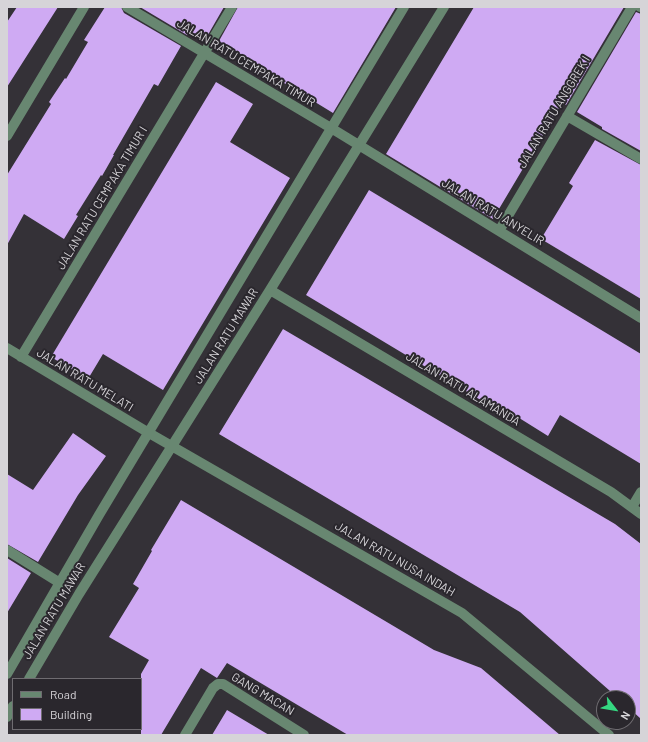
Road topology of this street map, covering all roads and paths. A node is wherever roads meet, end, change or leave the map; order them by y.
1 (84, 7) edge
2 (127, 7) edge
3 (232, 7) edge
4 (404, 7) edge
5 (444, 7) edge
6 (632, 7) edge
7 (204, 53) junction
8 (567, 116) junction
9 (331, 128) junction
10 (7, 136) edge
11 (359, 146) junction
12 (641, 159) edge
13 (498, 231) junction
14 (270, 290) junction
15 (641, 318) edge
16 (7, 348) edge
17 (21, 357) junction
18 (149, 433) junction
19 (171, 446) junction
20 (641, 492) edge
21 (632, 507) junction
22 (641, 514) edge
23 (7, 550) edge
24 (60, 582) junction
25 (7, 674) edge
26 (30, 678) edge
27 (12, 708) edge
28 (7, 717) edge
29 (185, 735) edge
30 (304, 735) edge
31 (609, 735) edge

1 - 10 street
2 - 7 street, JALAN RATU CEMPAKA TIMUR
3 - 7 street, JALAN RATU CEMPAKA TIMUR I
4 - 9 street, JALAN RATU MAWAR
5 - 11 street, JALAN RATU MAWAR
6 - 8 street, JALAN RATU ANGGREK I
7 - 9 street, JALAN RATU CEMPAKA TIMUR
7 - 17 street, JALAN RATU CEMPAKA TIMUR I
8 - 12 street
8 - 13 street, JALAN RATU ANGGREK I
9 - 11 street, JALAN RATU ANYELIR
9 - 18 street, JALAN RATU MAWAR
11 - 13 street, JALAN RATU ANYELIR
11 - 14 street, JALAN RATU MAWAR
13 - 15 street, JALAN RATU ANYELIR
14 - 19 street, JALAN RATU MAWAR
14 - 21 street, JALAN RATU ALAMANDA
16 - 17 street, JALAN RATU MELATI
17 - 18 street, JALAN RATU MELATI
18 - 19 street, JALAN RATU NUSA INDAH
18 - 24 street, JALAN RATU MAWAR
19 - 26 street, JALAN RATU MAWAR
19 - 31 street, JALAN RATU NUSA INDAH
20 - 21 street
21 - 22 street, JALAN RATU ALAMANDA
23 - 24 street
24 - 25 street, JALAN RATU MAWAR
27 - 28 street
29 - 30 street, GANG MACAN

